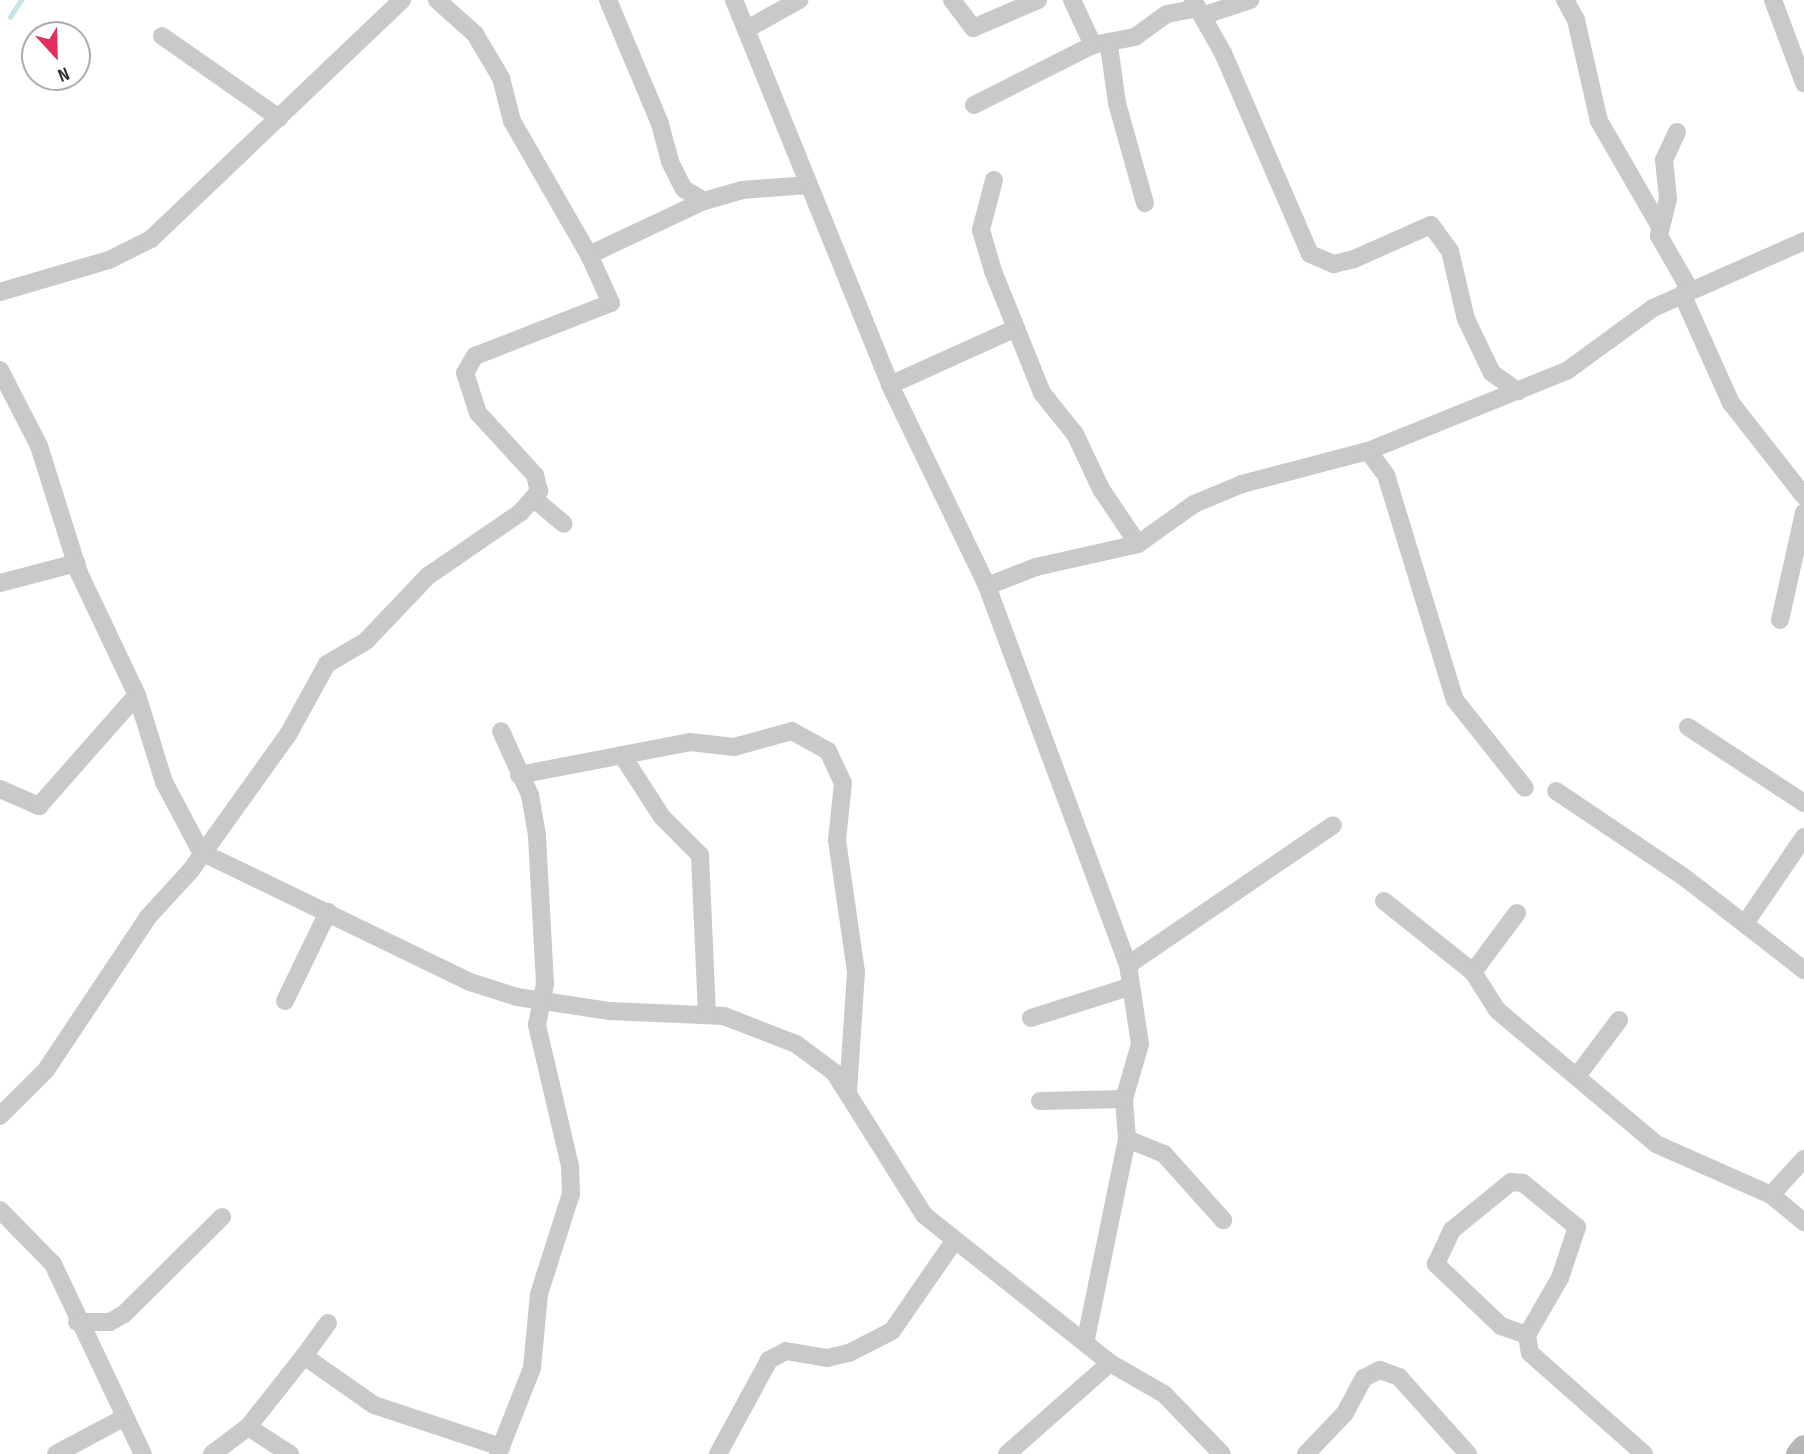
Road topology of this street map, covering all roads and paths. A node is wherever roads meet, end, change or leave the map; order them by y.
1 (402, 0) edge
2 (437, 0) edge
3 (608, 0) edge
4 (734, 0) edge
5 (799, 0) edge
6 (952, 0) edge
7 (1038, 0) edge
8 (1072, 0) edge
9 (1250, 0) edge
10 (1565, 0) edge
11 (1773, 0) edge
12 (1198, 8) edge
13 (747, 29) junction
14 (162, 36) dead end
15 (1101, 46) junction
16 (1804, 83) edge
17 (974, 105) dead end
18 (279, 118) junction
19 (1678, 132) dead end
20 (994, 180) dead end
21 (809, 185) junction
22 (704, 201) junction
23 (1145, 203) dead end
24 (1659, 225) junction
25 (1804, 242) edge
26 (589, 255) junction
27 (0, 292) edge
28 (1686, 292) junction
29 (1016, 328) junction
30 (0, 370) edge
31 (890, 385) junction
32 (1518, 391) junction
33 (1368, 451) junction
34 (1804, 496) edge
35 (533, 498) junction
36 (1804, 513) edge
37 (564, 524) dead end
38 (1138, 544) junction
39 (76, 563) junction
40 (0, 583) edge
41 (987, 586) junction
42 (1780, 620) dead end
43 (137, 695) junction
44 (1688, 727) dead end
45 (501, 731) dead end
46 (622, 755) junction
47 (519, 775) junction
48 (1525, 788) dead end
49 (0, 789) edge
50 (1556, 791) dead end
51 (1804, 803) edge
52 (1333, 825) dead end
53 (1804, 837) edge
54 (201, 852) junction
55 (1384, 901) dead end
56 (328, 912) junction
57 (1517, 913) dead end
58 (1746, 922) junction
59 (1128, 965) junction
60 (1804, 970) edge
61 (1473, 972) junction
62 (1129, 987) junction
63 (285, 1001) dead end
64 (544, 1003) junction
65 (708, 1014) junction
66 (1031, 1018) dead end
67 (1619, 1020) dead end
68 (1577, 1076) junction
69 (848, 1091) junction
70 (1124, 1099) junction
71 (1040, 1101) dead end
72 (0, 1116) edge
73 (1127, 1139) junction
74 (1804, 1159) edge
75 (1771, 1195) junction
76 (0, 1209) edge
77 (222, 1217) dead end
78 (1223, 1220) dead end
79 (1804, 1223) edge
80 (954, 1241) junction
81 (77, 1322) junction
82 (328, 1323) dead end
83 (1527, 1335) junction
84 (1087, 1339) junction
85 (304, 1356) junction
86 (1110, 1363) junction
87 (123, 1418) junction
88 (248, 1427) junction
89 (1804, 1447) edge
90 (1029, 1449) edge
91 (499, 1451) edge
92 (56, 1454) edge
93 (143, 1454) edge
94 (212, 1454) edge
95 (290, 1454) edge
96 (718, 1454) edge
97 (1007, 1454) edge
98 (1222, 1454) edge
99 (1306, 1454) edge
100 (1468, 1454) edge
101 (1644, 1454) edge
102 (1798, 1454) edge

1 - 18 street
2 - 26 street
3 - 22 street
4 - 13 street
5 - 13 street
6 - 7 street
8 - 15 street
9 - 12 street
10 - 24 street
11 - 16 street
12 - 15 street
12 - 32 street
13 - 21 street
14 - 18 street
15 - 17 street
15 - 23 street
18 - 27 street
19 - 24 street
20 - 29 street
21 - 22 street
21 - 31 street
22 - 26 street
24 - 28 street
25 - 28 street
26 - 35 street
28 - 32 street
28 - 34 street
29 - 31 street
29 - 38 street
30 - 39 street
31 - 41 street
32 - 33 street
33 - 38 street
33 - 48 street
35 - 37 street
35 - 54 street
36 - 42 street
38 - 41 street
39 - 40 street
39 - 43 street
41 - 59 street
43 - 49 street
43 - 54 street
44 - 51 street
45 - 47 street
46 - 47 street
46 - 65 street
46 - 69 street
47 - 64 street
50 - 58 street
52 - 59 street
53 - 58 street
54 - 56 street
54 - 72 street
55 - 61 street
56 - 63 street
56 - 64 street
57 - 61 street
58 - 60 street
59 - 62 street
61 - 68 street
62 - 66 street
62 - 70 street
64 - 65 street
64 - 91 street
65 - 69 street
67 - 68 street
68 - 75 street
69 - 80 street
70 - 71 street
70 - 73 street
73 - 78 street
73 - 84 street
74 - 75 street
75 - 79 street
76 - 81 street
77 - 81 street
80 - 84 street
80 - 96 street
81 - 87 street
82 - 85 street
83 - 83 street
83 - 101 street
84 - 86 street
85 - 88 street
85 - 91 street
86 - 90 street
86 - 98 street
87 - 92 street
87 - 93 street
88 - 94 street
88 - 95 street
89 - 102 main road
90 - 97 street
99 - 100 street

